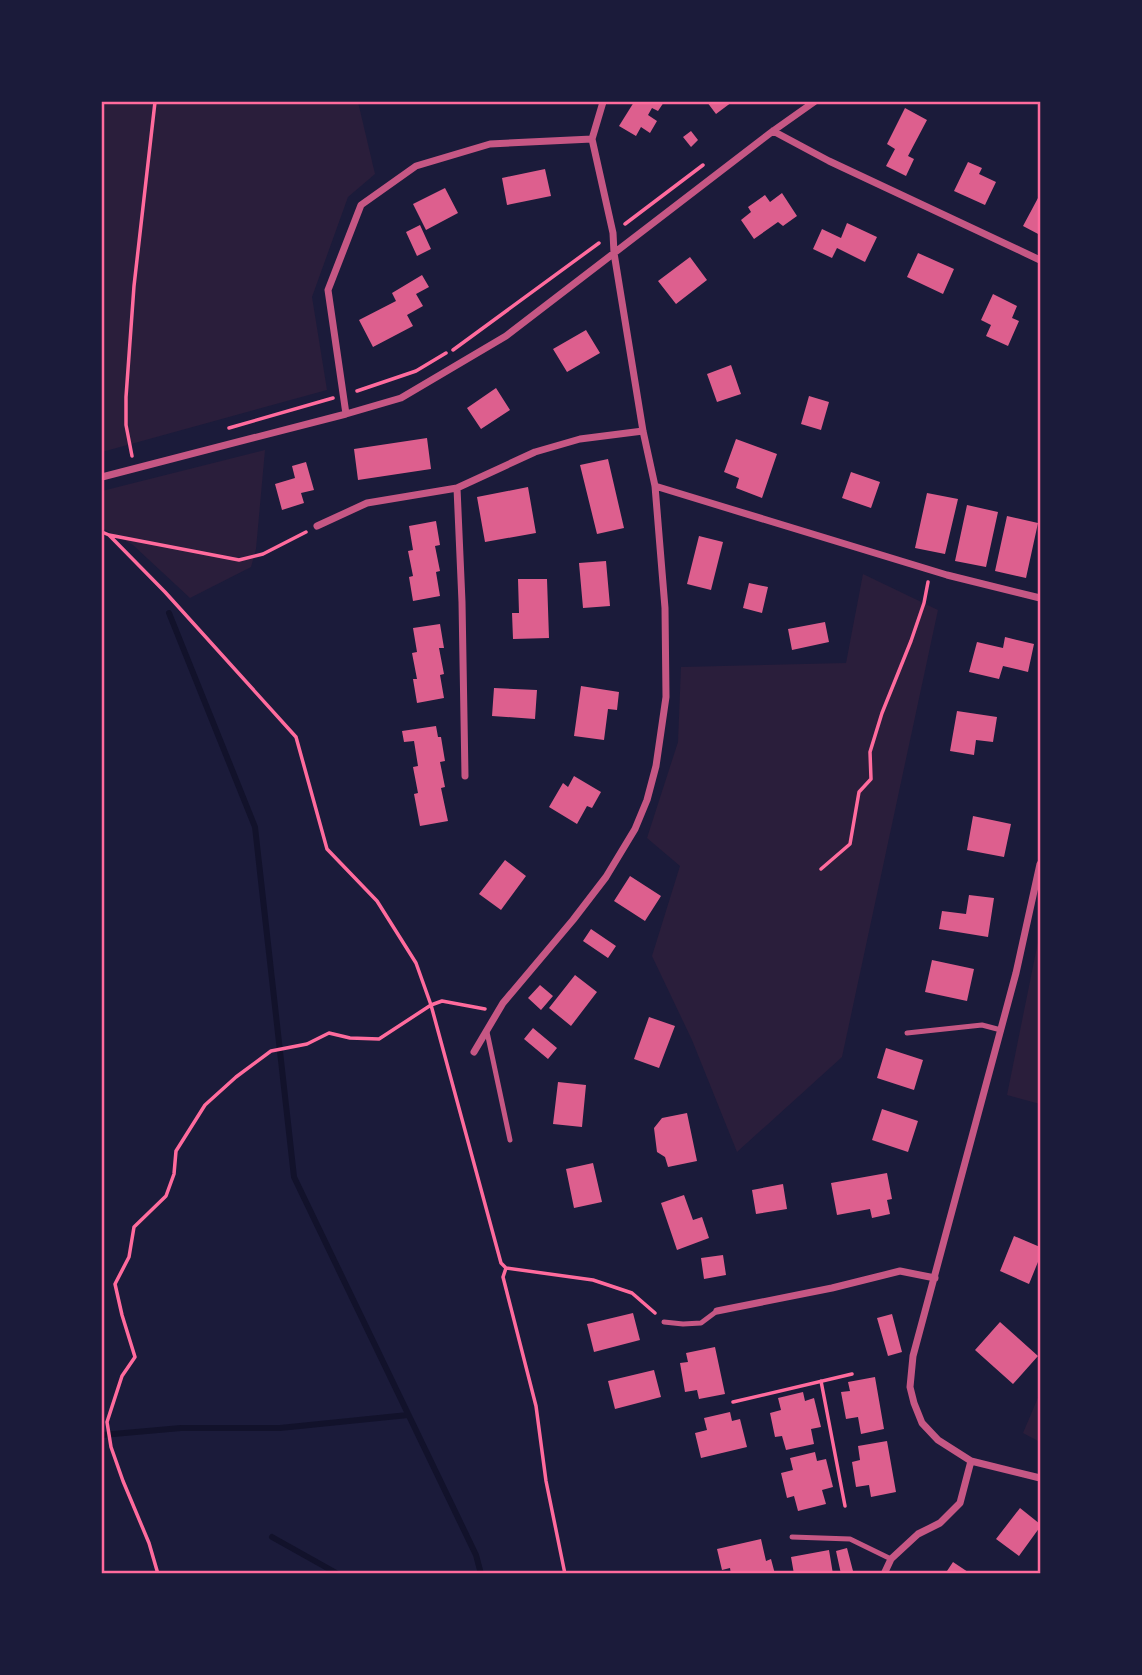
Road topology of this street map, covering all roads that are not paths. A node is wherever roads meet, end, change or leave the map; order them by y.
1 (603, 102) edge
2 (814, 102) edge
3 (773, 131) junction
4 (592, 139) junction
5 (614, 253) junction
6 (1041, 261) edge
7 (346, 414) junction
8 (643, 430) junction
9 (102, 477) edge
10 (655, 486) junction
11 (457, 488) junction
12 (317, 526) road end
13 (1041, 598) edge
14 (465, 776) dead end
15 (1041, 864) edge
16 (1001, 1030) junction
17 (487, 1032) junction
18 (907, 1033) dead end
19 (474, 1052) dead end
20 (510, 1140) dead end
21 (934, 1278) junction
22 (717, 1311) joint
23 (664, 1322) road end
24 (971, 1461) junction
25 (1041, 1478) edge
26 (792, 1537) dead end
27 (891, 1559) junction
28 (884, 1573) edge

1 - 4 street
2 - 3 street
3 - 5 street
3 - 6 street
4 - 5 street
4 - 7 street
5 - 7 street
5 - 8 street
7 - 9 street
8 - 10 street
8 - 11 street
10 - 13 street
10 - 17 street
11 - 12 street
11 - 14 street
15 - 16 street
16 - 18 lane
16 - 21 street
17 - 19 street
17 - 20 lane
21 - 22 street
21 - 24 street
22 - 23 lane
24 - 25 street
24 - 27 street
26 - 27 lane
27 - 28 street

